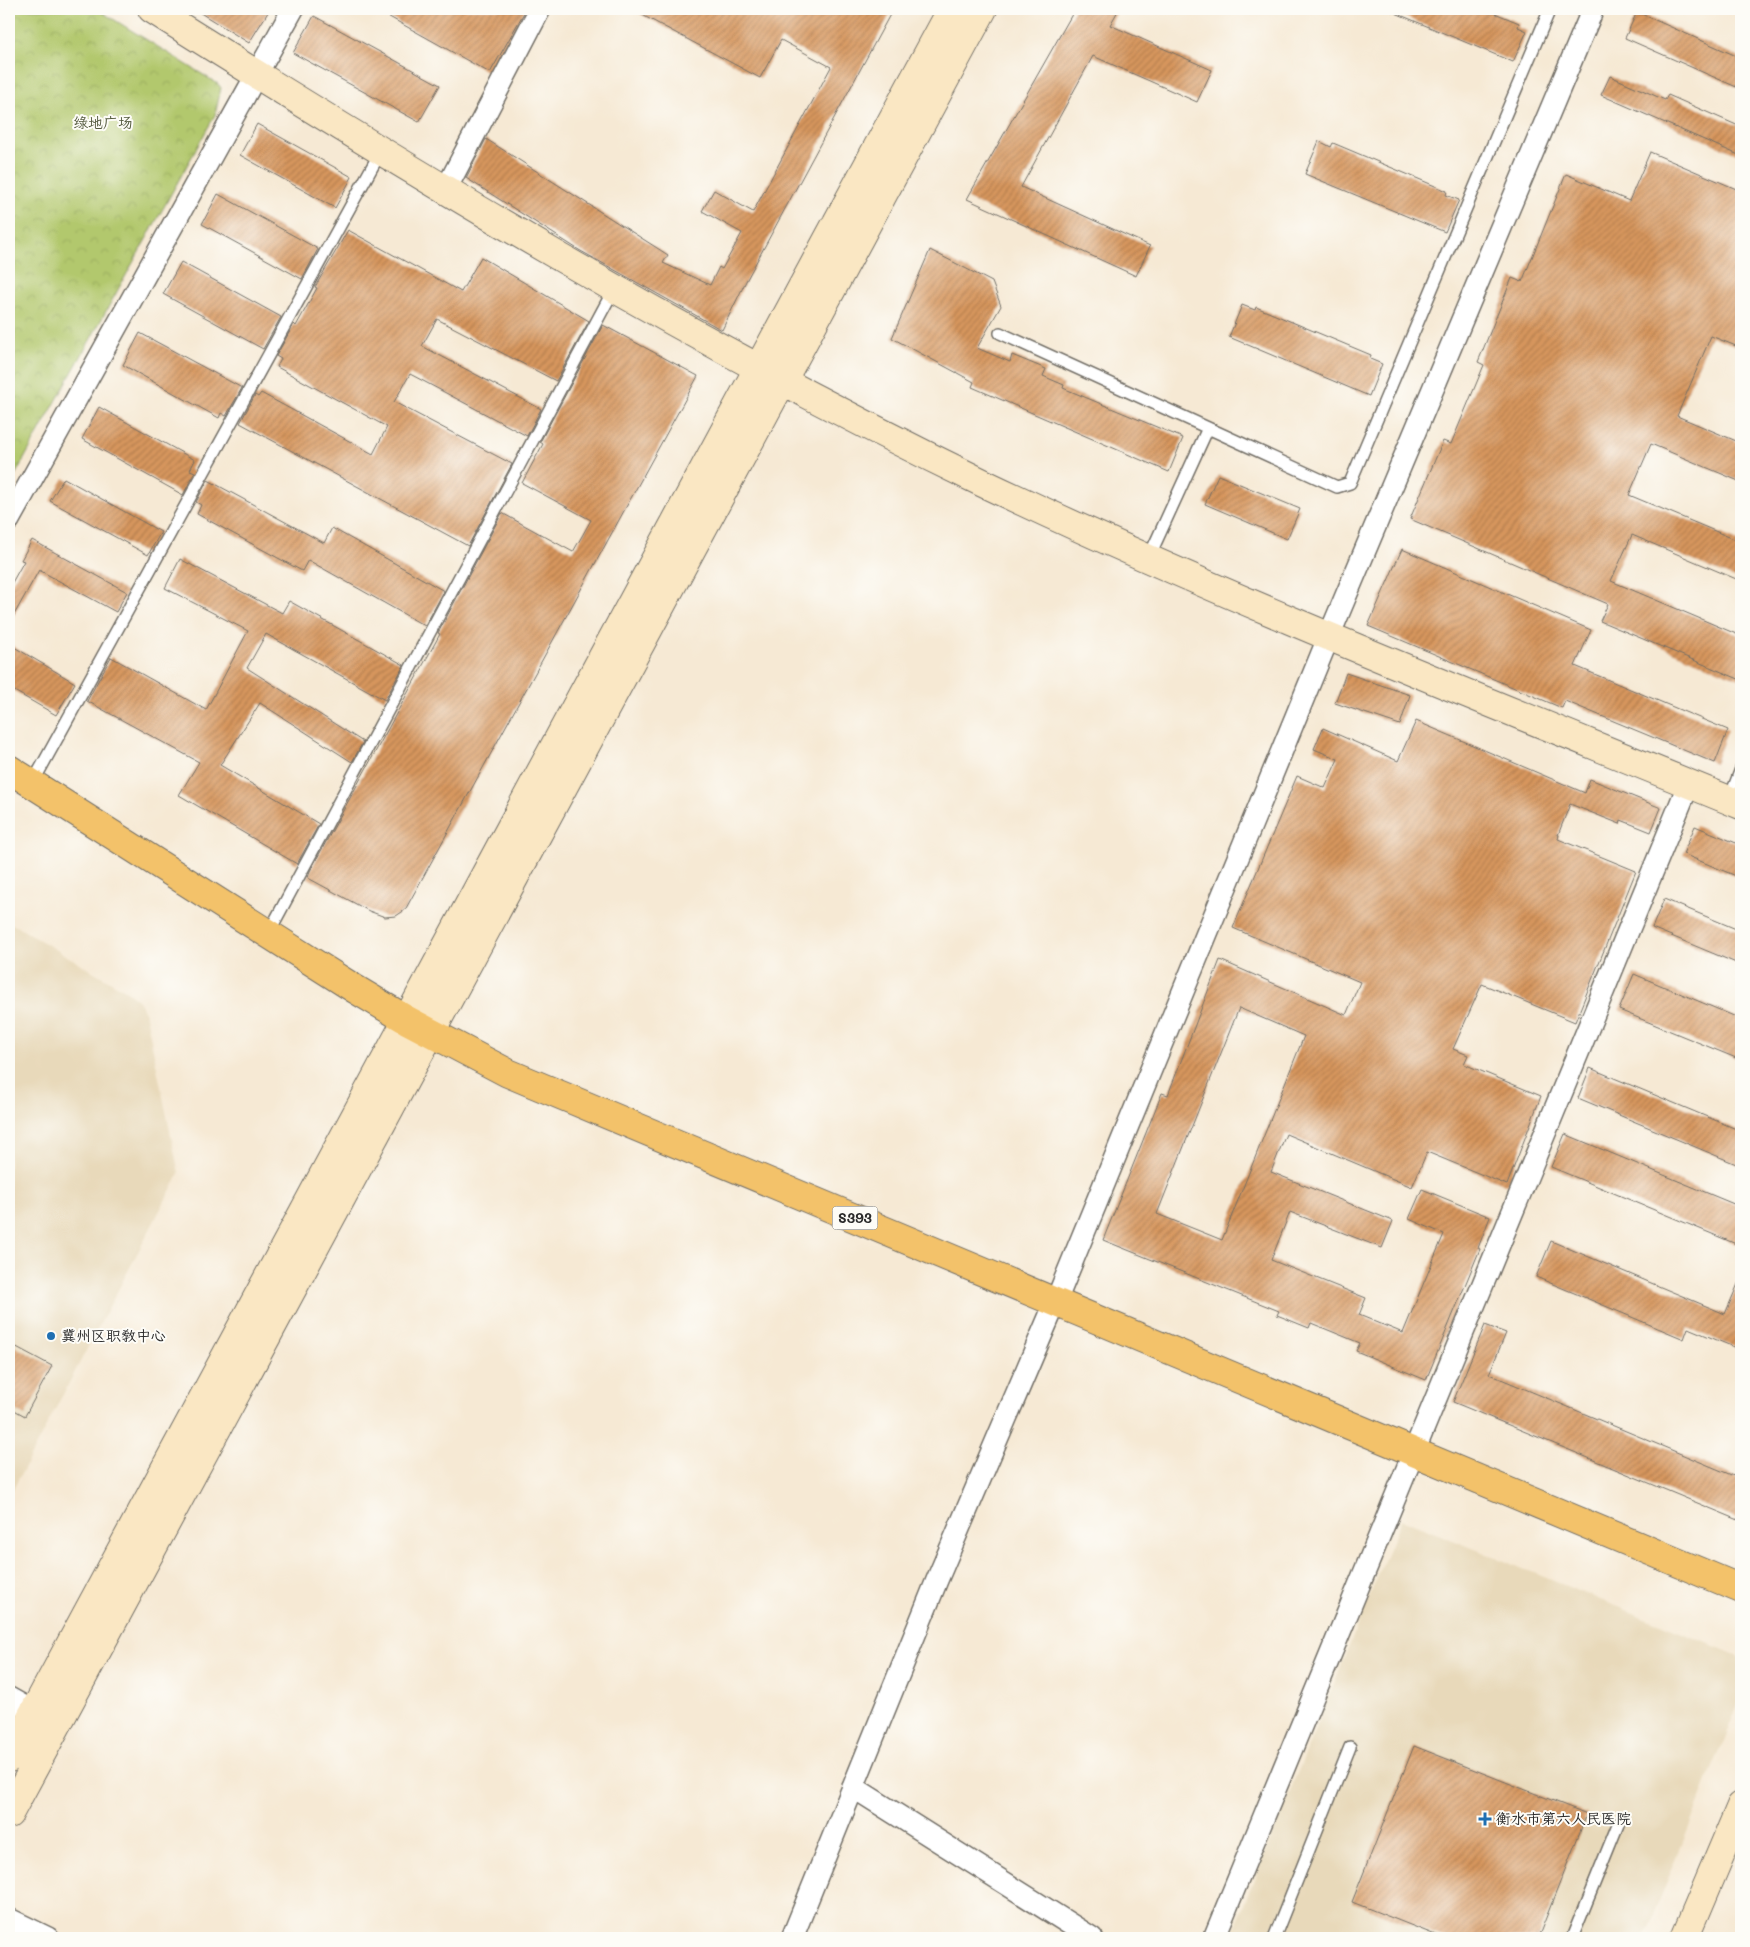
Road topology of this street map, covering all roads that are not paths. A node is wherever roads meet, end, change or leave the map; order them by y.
1 (152, 9) edge
2 (293, 9) edge
3 (540, 9) edge
4 (952, 9) edge
5 (983, 9) edge
6 (1550, 9) edge
7 (1593, 9) edge
8 (256, 75) junction
9 (382, 150) junction
10 (446, 190) junction
11 (614, 289) junction
12 (1000, 333) dead end
13 (769, 374) junction
14 (1208, 428) junction
15 (9, 520) edge
16 (1149, 557) junction
17 (1329, 636) junction
18 (9, 769) edge
19 (1741, 769) edge
20 (1689, 783) junction
21 (32, 784) junction
22 (1735, 802) edge
23 (268, 934) junction
24 (418, 1026) junction
25 (1056, 1302) junction
26 (1414, 1450) junction
27 (1741, 1589) edge
28 (9, 1698) edge
29 (34, 1712) junction
30 (1350, 1747) dead end
31 (9, 1758) edge
32 (853, 1787) junction
33 (1741, 1806) edge
34 (9, 1814) edge
35 (1619, 1822) dead end
36 (9, 1919) edge
37 (48, 1938) edge
38 (792, 1938) edge
39 (1092, 1938) edge
40 (1214, 1938) edge
41 (1274, 1938) edge
42 (1572, 1938) edge
43 (1685, 1938) edge

1 - 8 main road
2 - 8 street
3 - 10 street
4 - 13 main road
5 - 13 main road
6 - 14 lane
7 - 17 street
8 - 9 main road
8 - 15 street
9 - 10 main road
9 - 21 lane
10 - 11 main road
11 - 13 main road
11 - 23 lane
12 - 14 lane
13 - 16 main road
13 - 24 main road
14 - 16 lane
16 - 17 main road
17 - 20 main road
17 - 25 street
18 - 21 main road, S393
19 - 22 lane
20 - 22 main road
20 - 26 street
21 - 23 main road, S393
23 - 24 main road, S393
24 - 25 main road, S393
24 - 29 main road
24 - 34 main road
25 - 26 main road, S393
25 - 32 street
26 - 27 main road, S393
26 - 40 street
28 - 29 street
29 - 31 main road
30 - 41 lane
32 - 38 street
32 - 39 street
33 - 43 main road
35 - 42 lane
36 - 37 street

